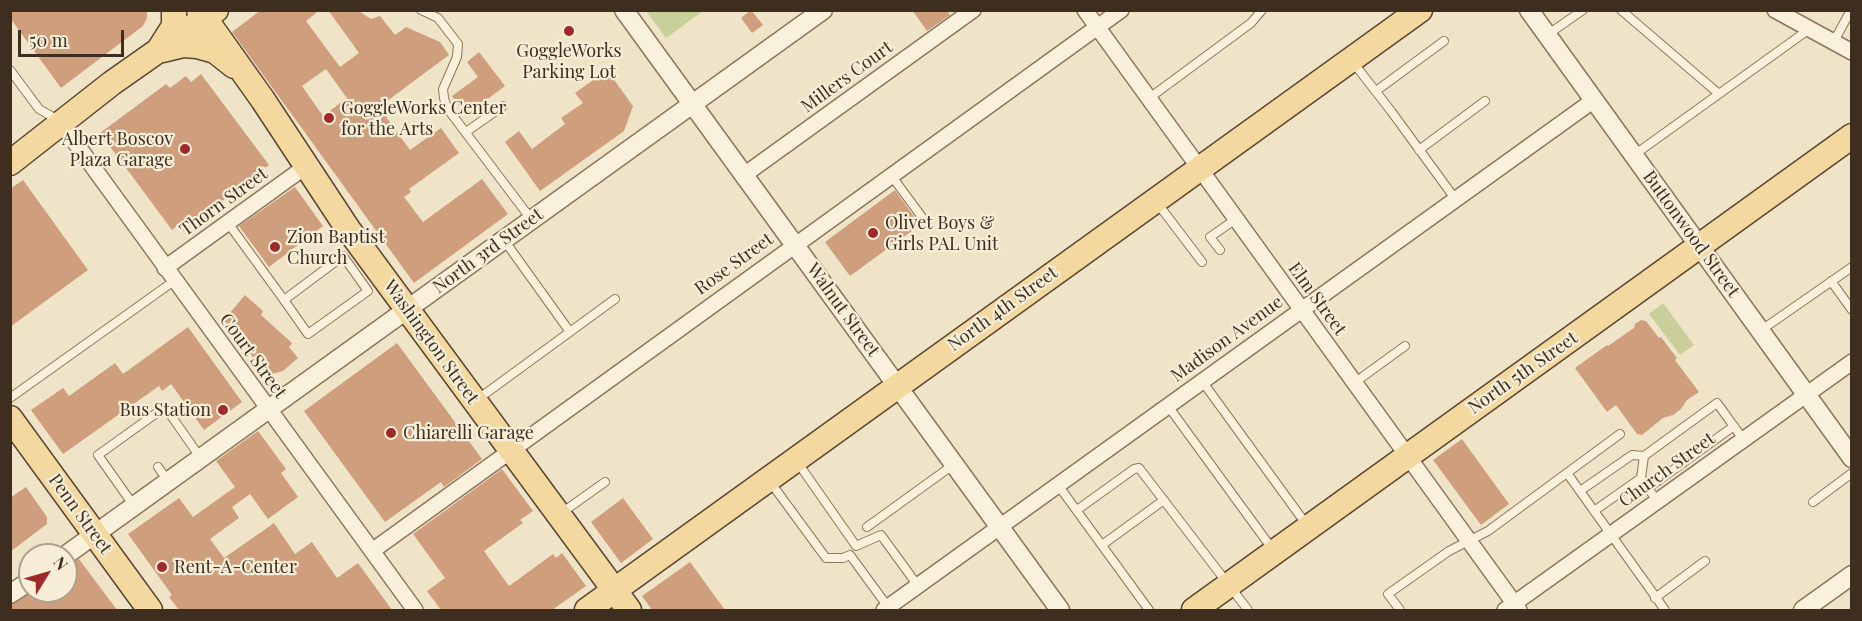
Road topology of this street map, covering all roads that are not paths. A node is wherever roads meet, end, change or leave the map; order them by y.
1 (174, 10) edge
2 (421, 10) edge
3 (624, 10) edge
4 (823, 10) edge
5 (974, 10) edge
6 (1085, 10) edge
7 (1120, 10) edge
8 (1262, 10) edge
9 (1420, 10) edge
10 (1529, 10) edge
11 (1583, 10) edge
12 (1621, 10) edge
13 (1775, 10) edge
14 (1851, 10) edge
15 (206, 13) edge
16 (1097, 27) junction
17 (1808, 30) junction
18 (1547, 35) junction
19 (1444, 41) dead end
20 (1833, 43) junction
21 (157, 52) junction
22 (1851, 52) edge
23 (1351, 60) junction
24 (10, 70) edge
25 (250, 83) junction
26 (1376, 91) junction
27 (1719, 94) junction
28 (1149, 99) junction
29 (1594, 100) junction
30 (1485, 101) dead end
31 (692, 104) junction
32 (503, 106) dead end
33 (62, 123) junction
34 (466, 132) junction
35 (1851, 136) edge
36 (1419, 150) junction
37 (1634, 155) junction
38 (10, 163) edge
39 (305, 167) junction
40 (1199, 168) junction
41 (744, 175) junction
42 (891, 175) junction
43 (1155, 200) junction
44 (1456, 200) junction
45 (531, 219) junction
46 (1236, 219) junction
47 (228, 223) junction
48 (927, 224) dead end
49 (504, 240) junction
50 (795, 244) junction
51 (1700, 246) junction
52 (351, 249) junction
53 (1220, 250) dead end
54 (1202, 262) dead end
55 (1851, 267) edge
56 (170, 274) junction
57 (1831, 281) junction
58 (615, 299) dead end
59 (284, 300) junction
60 (407, 309) junction
61 (1301, 310) junction
62 (1851, 310) edge
63 (1760, 331) junction
64 (570, 332) junction
65 (1406, 346) dead end
66 (1851, 362) edge
67 (1203, 381) junction
68 (1354, 383) junction
69 (897, 385) junction
70 (1806, 394) junction
71 (10, 398) edge
72 (475, 401) junction
73 (1168, 406) junction
74 (268, 410) junction
75 (12, 422) edge
76 (1734, 426) junction
77 (1620, 434) dead end
78 (1743, 439) junction
79 (510, 450) junction
80 (1407, 456) junction
81 (1644, 456) junction
82 (200, 458) junction
83 (1851, 458) edge
84 (795, 460) junction
85 (954, 464) junction
86 (1567, 473) junction
87 (1851, 473) edge
88 (1641, 478) junction
89 (768, 479) junction
90 (605, 482) dead end
91 (1058, 485) junction
92 (1648, 488) junction
93 (1580, 491) junction
94 (1164, 500) junction
95 (1657, 501) junction
96 (1813, 502) dead end
97 (134, 506) junction
98 (1077, 510) junction
99 (1594, 511) junction
100 (558, 515) junction
101 (867, 527) dead end
102 (999, 527) junction
103 (1308, 528) junction
104 (95, 534) junction
105 (1610, 534) junction
106 (1468, 541) junction
107 (1102, 545) junction
108 (78, 546) edge
109 (856, 546) junction
110 (372, 551) junction
111 (1275, 552) junction
112 (850, 555) junction
113 (1705, 561) dead end
114 (1851, 575) edge
115 (1229, 585) junction
116 (918, 586) junction
117 (614, 591) junction
118 (1655, 598) junction
119 (1512, 608) edge
120 (886, 609) edge
121 (150, 610) edge
122 (415, 610) edge
123 (587, 610) edge
124 (628, 610) edge
125 (1060, 610) edge
126 (1149, 610) edge
127 (1194, 610) edge
128 (1248, 610) edge
129 (1400, 610) edge
130 (1665, 610) edge
131 (1803, 610) edge

1 - 21 main road
2 - 34 lane
3 - 31 street, Walnut Street
4 - 31 street, North 3rd Street
5 - 41 street, Millers Court
6 - 16 street, Elm Street
7 - 16 street, Rose Street
8 - 28 lane
9 - 23 main road, North 4th Street
10 - 18 street, Buttonwood Street
11 - 18 lane
12 - 27 lane
13 - 17 street
14 - 20 lane
15 - 21 main road
15 - 25 main road, Washington Street
16 - 28 street, Elm Street
16 - 42 street, Rose Street
17 - 20 street
17 - 27 lane
18 - 29 street, Buttonwood Street
19 - 26 lane
20 - 22 street
21 - 25 main road
21 - 33 main road
23 - 26 lane
23 - 40 main road, North 4th Street
24 - 33 lane
25 - 39 main road, Washington Street
26 - 36 lane
27 - 37 lane
28 - 40 street, Elm Street
29 - 37 street, Buttonwood Street
29 - 44 street, Madison Avenue
30 - 36 lane
31 - 41 street, Walnut Street
31 - 45 street, North 3rd Street
32 - 34 lane
33 - 38 main road
33 - 56 street, Court Street
34 - 45 lane
35 - 51 main road, North 5th Street
36 - 44 lane
37 - 51 street, Buttonwood Street
39 - 47 street, Thorn Street
39 - 52 main road, Washington Street
40 - 43 main road, North 4th Street
40 - 46 street, Elm Street
41 - 50 street, Walnut Street
42 - 48 lane
42 - 50 street, Rose Street
43 - 54 lane
43 - 69 main road, North 4th Street
44 - 61 street, Madison Avenue
45 - 49 street, North 3rd Street
46 - 53 lane
46 - 61 street, Elm Street
47 - 56 street, Thorn Street
47 - 59 lane
49 - 60 street, North 3rd Street
49 - 64 lane
50 - 69 street, Walnut Street
50 - 79 street, Rose Street
51 - 63 street, Buttonwood Street
51 - 80 main road, North 5th Street
52 - 59 lane
52 - 59 lane
52 - 60 main road, Washington Street
55 - 57 lane
56 - 71 lane
56 - 74 street, Court Street
57 - 62 lane
57 - 63 lane
58 - 64 lane
60 - 72 main road, Washington Street
60 - 74 street, North 3rd Street
61 - 67 street, Madison Avenue
61 - 68 street, Elm Street
63 - 70 street, Buttonwood Street
64 - 72 lane
65 - 68 lane
66 - 70 street, Church Street
67 - 73 street, Madison Avenue
67 - 103 lane
68 - 80 street, Elm Street
69 - 84 main road, North 4th Street
69 - 85 street, Walnut Street
70 - 78 street, Church Street
70 - 83 street, Buttonwood Street
72 - 79 main road, Washington Street
73 - 91 street, Madison Avenue
73 - 111 lane
74 - 82 street, North 3rd Street
74 - 110 street, Court Street
75 - 104 main road, Penn Street
76 - 78 lane
76 - 81 lane
76 - 92 lane
77 - 86 lane
78 - 95 street, Church Street
79 - 100 main road, Washington Street
79 - 110 street, Rose Street
80 - 103 main road, North 5th Street
80 - 106 street, Elm Street
81 - 88 lane
81 - 93 lane
82 - 97 street, North 3rd Street
82 - 97 lane
84 - 89 main road, North 4th Street
84 - 109 lane
85 - 101 lane
85 - 102 street, Walnut Street
86 - 93 lane
86 - 106 lane
87 - 96 lane
88 - 92 lane
88 - 99 lane
89 - 112 lane
89 - 117 main road, North 4th Street
90 - 100 lane
91 - 98 lane
91 - 102 street, Madison Avenue
92 - 95 lane
93 - 99 lane
94 - 98 lane
94 - 107 lane
94 - 115 lane
95 - 105 street, Church Street
97 - 104 street, North 3rd Street
98 - 107 lane
99 - 105 lane
100 - 117 main road, Washington Street
102 - 116 street, Madison Avenue
102 - 125 street, Walnut Street
103 - 111 main road, North 5th Street
104 - 108 street, North 3rd Street
104 - 121 main road, Penn Street
105 - 118 lane
105 - 119 street, Church Street
106 - 119 street, Elm Street
106 - 129 lane
107 - 126 lane
109 - 112 lane
109 - 116 lane
110 - 122 street, Court Street
111 - 115 main road, North 5th Street
112 - 120 lane
113 - 118 lane
114 - 131 street
115 - 127 main road, North 5th Street
115 - 128 lane
116 - 120 street, Madison Avenue
117 - 123 main road, North 4th Street
117 - 124 main road, Washington Street
118 - 130 lane

